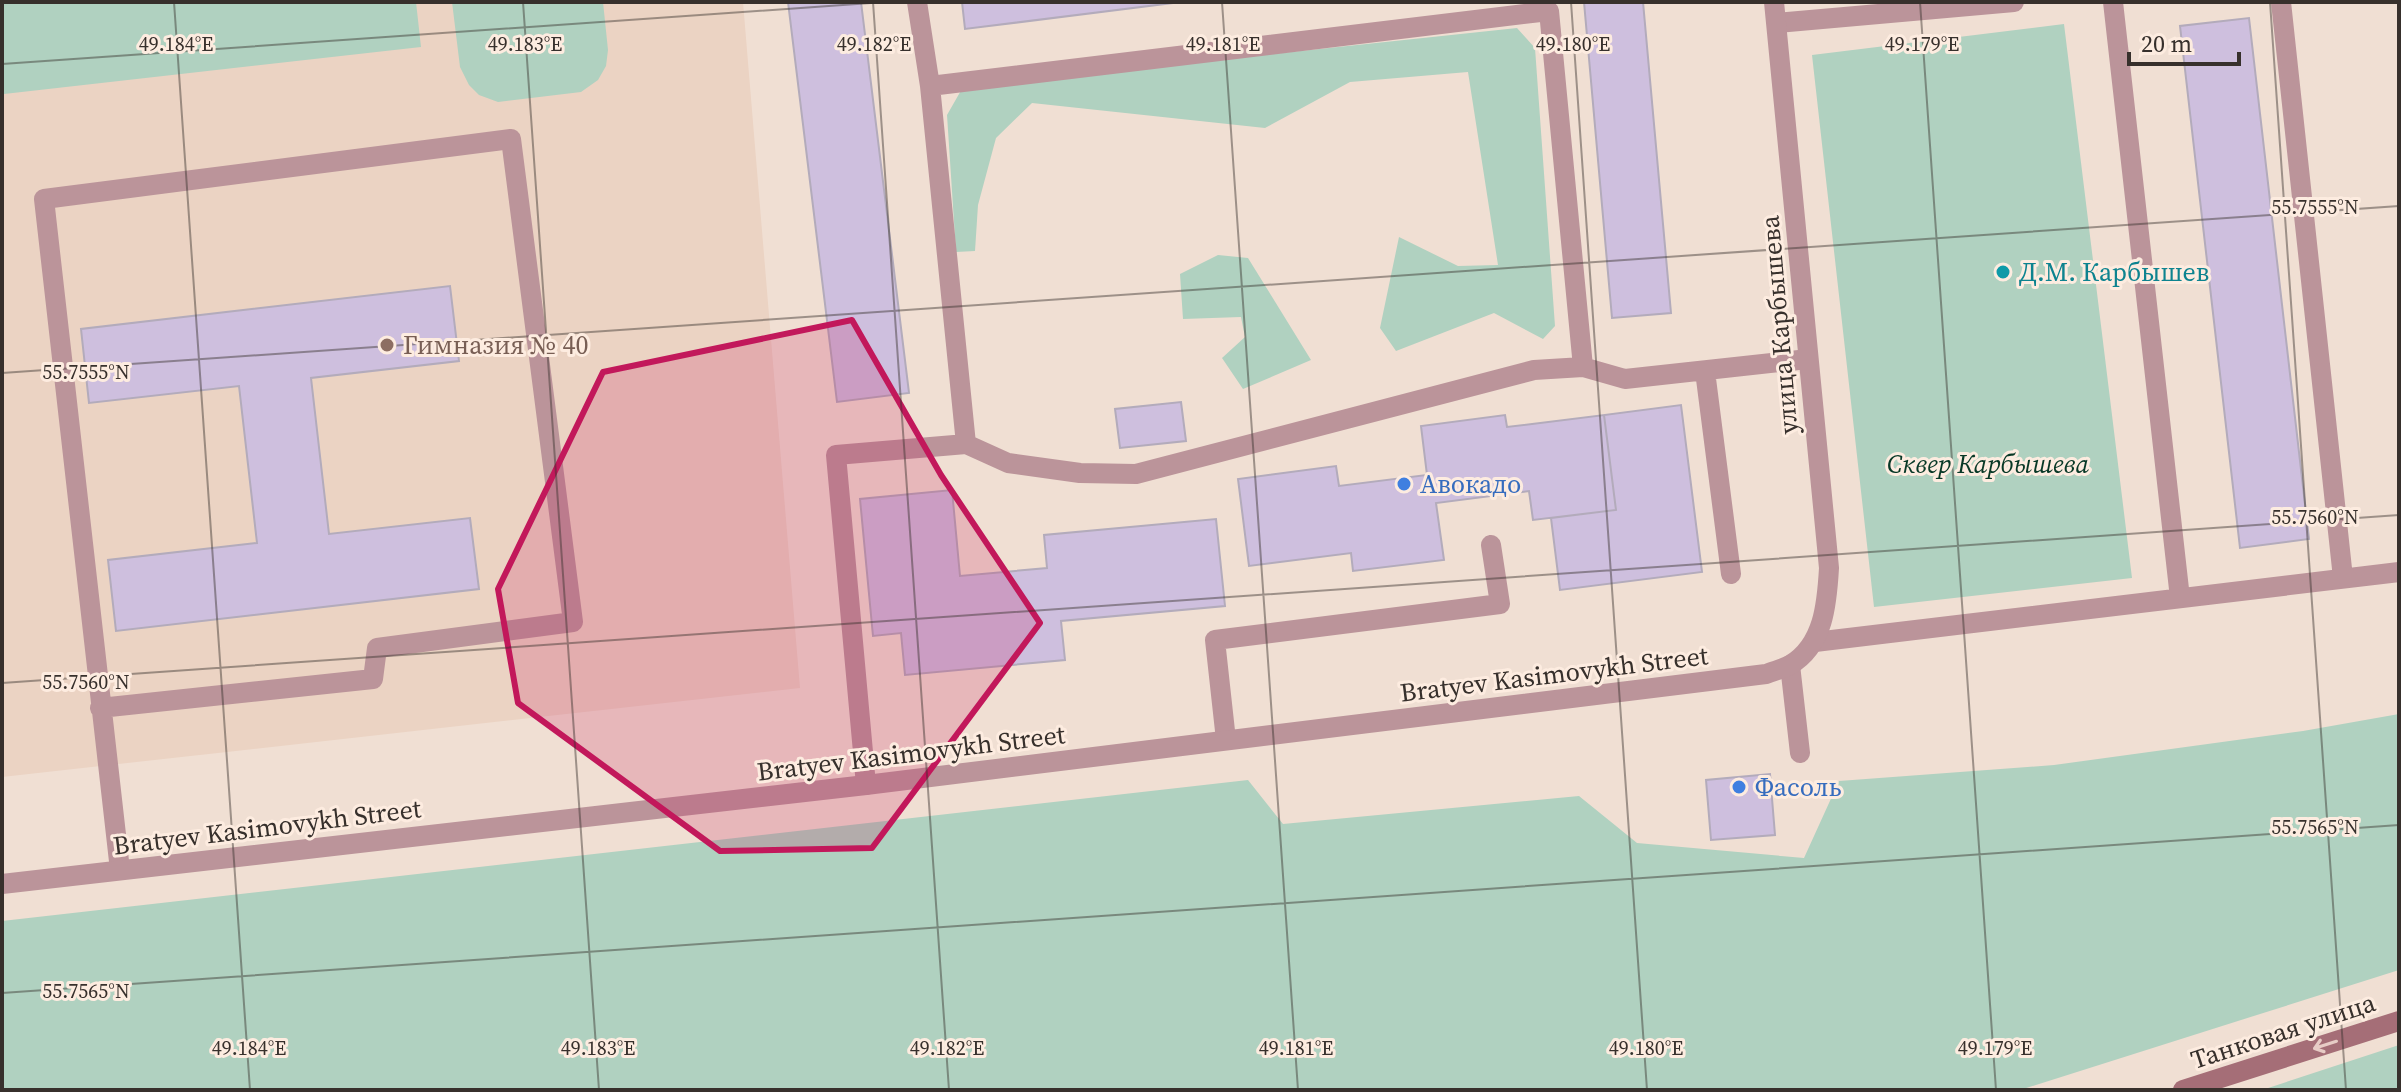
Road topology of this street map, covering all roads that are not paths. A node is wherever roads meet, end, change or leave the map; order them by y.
1 (917, 2) edge
2 (1774, 2) edge
3 (2014, 2) edge
4 (2113, 2) edge
5 (2281, 2) edge
6 (1548, 6) edge
7 (1777, 23) junction
8 (930, 86) junction
9 (1808, 359) junction
10 (1583, 367) junction
11 (1705, 371) junction
12 (966, 444) junction
13 (1491, 545) dead end
14 (2399, 572) edge
15 (1731, 574) dead end
16 (2343, 578) junction
17 (2180, 598) junction
18 (1815, 642) junction
19 (1790, 665) junction
20 (100, 708) junction
21 (1226, 740) junction
22 (1800, 753) dead end
23 (866, 785) junction
24 (120, 870) junction
25 (2, 884) edge
26 (2399, 1021) edge
27 (2183, 1090) edge

1 - 8 street
2 - 7 street, улица Карбышева
3 - 7 street
4 - 17 street
5 - 16 street
6 - 8 street
6 - 10 street
7 - 9 street, улица Карбышева
8 - 12 street
9 - 11 street
9 - 18 street, улица Карбышева
10 - 11 street
10 - 12 street
11 - 15 street
12 - 23 street
13 - 21 street
14 - 16 street
16 - 17 street
17 - 18 street
18 - 19 street, Bratyev Kasimovykh Street
19 - 21 street, Bratyev Kasimovykh Street
19 - 22 street
20 - 20 street
20 - 24 street
21 - 23 street, Bratyev Kasimovykh Street
23 - 24 street, Bratyev Kasimovykh Street
24 - 25 street, Bratyev Kasimovykh Street
26 -> 27 main road, Танковая улица

